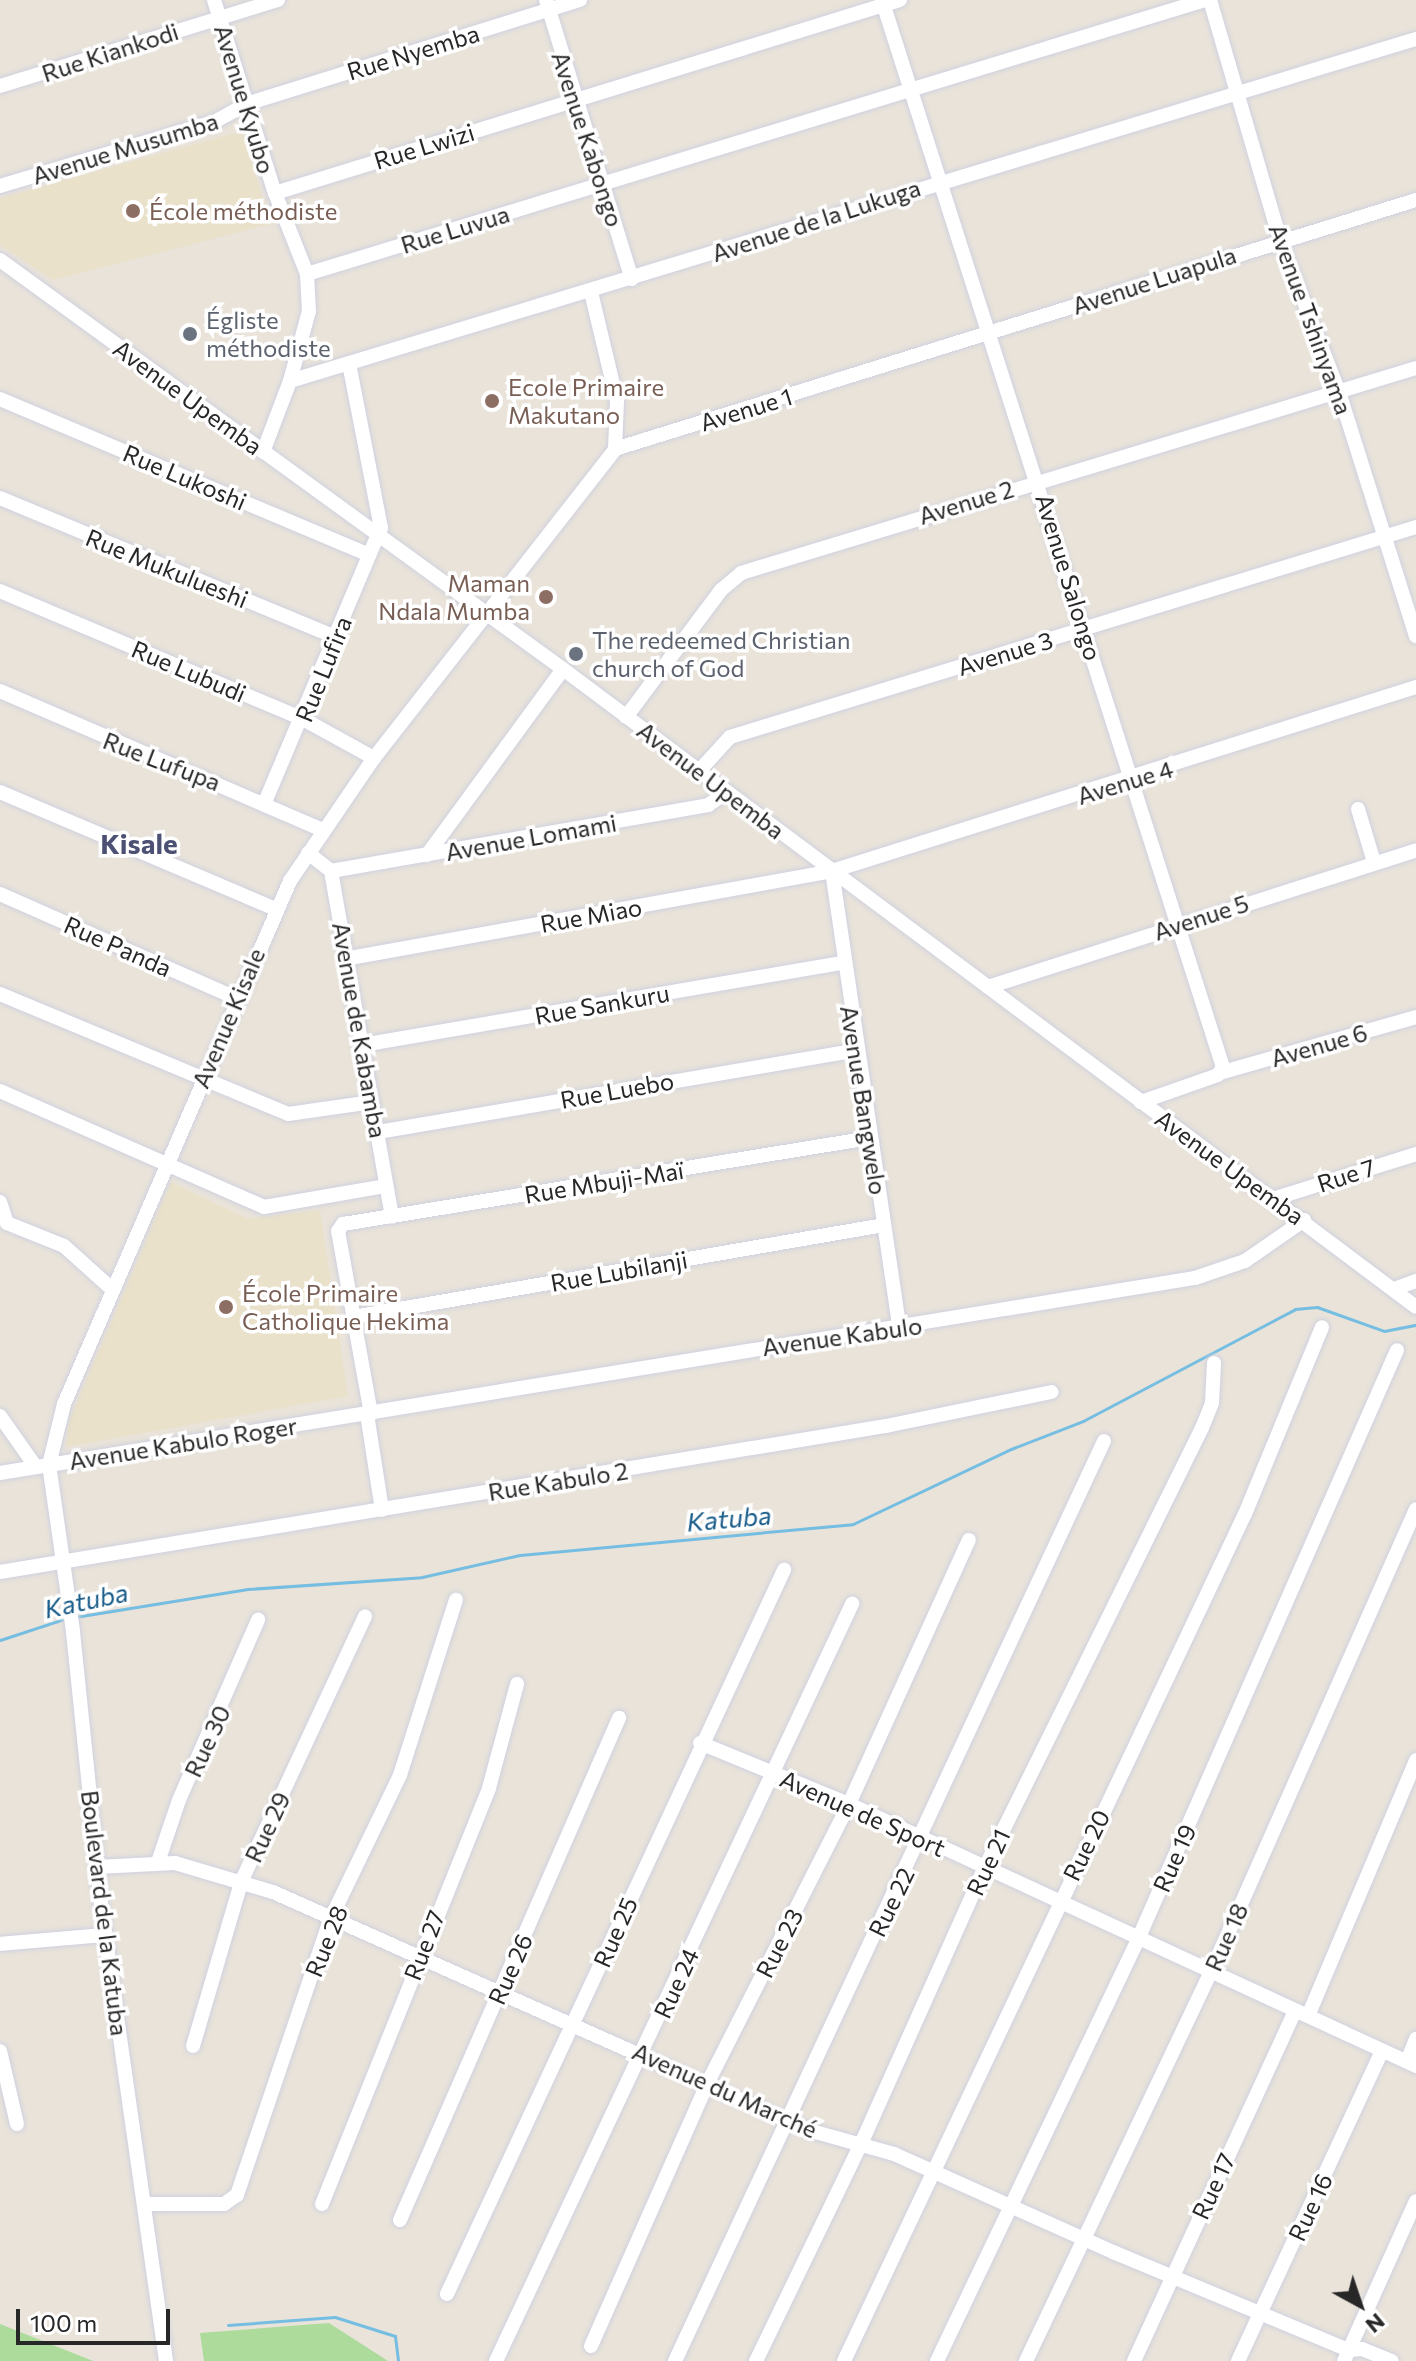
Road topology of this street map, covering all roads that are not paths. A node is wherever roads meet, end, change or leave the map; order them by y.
1 (214, 0) edge
2 (278, 0) edge
3 (580, 0) edge
4 (900, 0) edge
5 (1208, 0) edge
6 (883, 2) edge
7 (547, 5) edge
8 (220, 17) junction
9 (1416, 39) edge
10 (0, 86) edge
11 (908, 90) junction
12 (1235, 91) junction
13 (573, 99) junction
14 (246, 104) junction
15 (940, 181) junction
16 (603, 184) junction
17 (0, 186) edge
18 (275, 193) junction
19 (1416, 200) edge
20 (1280, 240) junction
21 (0, 260) edge
22 (307, 274) junction
23 (632, 279) junction
24 (591, 292) junction
25 (985, 334) junction
26 (349, 363) junction
27 (1416, 368) edge
28 (290, 381) junction
29 (1339, 392) junction
30 (0, 399) edge
31 (615, 449) junction
32 (263, 452) junction
33 (1039, 480) junction
34 (0, 498) edge
35 (1416, 527) edge
36 (378, 535) junction
37 (1385, 536) junction
38 (369, 555) junction
39 (0, 591) edge
40 (486, 614) junction
41 (1086, 628) junction
42 (1416, 636) edge
43 (335, 637) junction
44 (563, 669) junction
45 (1416, 687) edge
46 (0, 691) edge
47 (626, 717) junction
48 (303, 719) junction
49 (374, 758) junction
50 (699, 771) junction
51 (1133, 780) junction
52 (0, 792) edge
53 (726, 793) junction
54 (265, 802) junction
55 (1358, 809) dead end
56 (323, 830) junction
57 (1416, 850) edge
58 (308, 853) junction
59 (427, 855) junction
60 (1374, 862) junction
61 (331, 871) junction
62 (832, 871) junction
63 (0, 894) edge
64 (275, 909) junction
65 (1178, 924) junction
66 (350, 958) junction
67 (842, 963) junction
68 (988, 987) junction
69 (0, 994) edge
70 (236, 998) junction
71 (1416, 1017) edge
72 (362, 1045) junction
73 (856, 1050) junction
74 (1223, 1072) junction
75 (201, 1079) junction
76 (0, 1091) edge
77 (372, 1102) junction
78 (1141, 1102) junction
79 (378, 1132) junction
80 (870, 1138) junction
81 (1416, 1154) edge
82 (165, 1166) junction
83 (386, 1186) junction
84 (1276, 1198) junction
85 (0, 1202) edge
86 (392, 1217) junction
87 (1304, 1220) junction
88 (884, 1225) junction
89 (1416, 1281) edge
90 (1394, 1289) junction
91 (113, 1290) junction
92 (1416, 1307) edge
93 (353, 1317) junction
94 (1322, 1327) dead end
95 (900, 1329) junction
96 (1397, 1350) dead end
97 (1214, 1363) dead end
98 (1052, 1392) dead end
99 (369, 1414) junction
100 (0, 1416) edge
101 (1104, 1441) dead end
102 (42, 1466) junction
103 (0, 1473) edge
104 (1416, 1509) edge
105 (382, 1510) junction
106 (969, 1540) dead end
107 (64, 1563) junction
108 (784, 1570) dead end
109 (0, 1572) edge
110 (456, 1600) dead end
111 (852, 1604) dead end
112 (365, 1616) dead end
113 (258, 1620) dead end
114 (517, 1684) dead end
115 (619, 1718) dead end
116 (700, 1743) junction
117 (1416, 1760) edge
118 (774, 1774) junction
119 (849, 1804) junction
120 (923, 1838) junction
121 (158, 1862) junction
122 (97, 1867) junction
123 (985, 1867) junction
124 (242, 1880) junction
125 (1059, 1900) junction
126 (331, 1918) junction
127 (106, 1935) junction
128 (1139, 1937) junction
129 (0, 1944) edge
130 (417, 1957) junction
131 (1211, 1972) junction
132 (501, 1992) junction
133 (1301, 2014) junction
134 (574, 2023) junction
135 (1416, 2039) edge
136 (193, 2046) dead end
137 (0, 2051) edge
138 (1381, 2053) junction
139 (642, 2054) junction
140 (1411, 2064) edge
141 (706, 2086) junction
142 (783, 2119) junction
143 (17, 2124) dead end
144 (861, 2144) junction
145 (935, 2171) junction
146 (1416, 2201) edge
147 (144, 2204) junction
148 (322, 2204) dead end
149 (1009, 2205) junction
150 (400, 2220) dead end
151 (1083, 2236) junction
152 (1170, 2276) junction
153 (447, 2294) dead end
154 (1261, 2313) junction
155 (591, 2346) dead end
156 (1346, 2355) edge
157 (166, 2361) edge
158 (496, 2361) edge
159 (675, 2361) edge
160 (756, 2361) edge
161 (844, 2361) edge
162 (937, 2361) edge
163 (1026, 2361) edge
164 (1134, 2361) edge
165 (1238, 2361) edge
166 (1392, 2361) edge

1 - 8 street, Avenue Kyubo
2 - 8 street, Rue Kiankodi
3 - 7 street, Rue Nyemba
4 - 6 street, Rue Lwizi
5 - 11 street, Rue Luvua
5 - 12 street, Avenue Tshinyama
6 - 11 street, Avenue Salongo
6 - 13 street, Rue Lwizi
7 - 13 street, Avenue Kabongo
7 - 14 street, Rue Nyemba
8 - 10 street, Rue Kiankodi
8 - 14 street, Avenue Kyubo
9 - 12 street, Avenue de la Lukuga
11 - 15 street, Avenue Salongo
11 - 16 street, Rue Luvua
12 - 15 street, Avenue de la Lukuga
12 - 20 street, Avenue Tshinyama
13 - 16 street, Avenue Kabongo
13 - 18 street, Rue Lwizi
14 - 17 street, Avenue Musumba
14 - 18 street, Avenue Kyubo
15 - 23 street, Avenue de la Lukuga
15 - 25 street, Avenue Salongo
16 - 22 street, Rue Luvua
16 - 23 street, Avenue Kabongo
18 - 22 street, Avenue Kyubo
19 - 20 street, Avenue Luapula
20 - 25 street, Avenue Luapula
20 - 29 street, Avenue Tshinyama
21 - 32 street, Avenue Upemba
22 - 28 street, Avenue Kyubo
23 - 24 street, Avenue de la Lukuga
24 - 26 street, Avenue de la Lukuga
24 - 31 street
25 - 31 street, Avenue 1
25 - 33 street, Avenue Salongo
26 - 28 street, Avenue de la Lukuga
26 - 36 street
27 - 29 street, Avenue 2
28 - 32 street
29 - 33 street, Avenue 2
29 - 37 street, Avenue Tshinyama
30 - 38 street, Rue Lukoshi
31 - 40 street
32 - 36 street, Avenue Upemba
33 - 41 street, Avenue Salongo
33 - 47 street, Avenue 2
34 - 43 street, Rue Mukulueshi
35 - 37 street, Avenue 3
36 - 38 street, Rue Lufira
36 - 40 street, Avenue Upemba
37 - 41 street, Avenue 3
37 - 42 street, Avenue Tshinyama
38 - 43 street, Rue Lufira
39 - 48 street, Rue Lubudi
40 - 44 street, Avenue Upemba
40 - 49 street, Avenue Kisale
41 - 50 street, Avenue 3
41 - 51 street, Avenue Salongo
43 - 48 street, Rue Lufira
44 - 47 street, Avenue Upemba
44 - 59 street
45 - 51 street, Avenue 4
46 - 54 street, Rue Lufupa
47 - 50 street, Avenue Upemba
48 - 49 street, Rue Lubudi
48 - 54 street, Rue Lufira
49 - 56 street, Avenue Kisale
50 - 53 street, Avenue Upemba
51 - 62 street, Avenue 4
51 - 65 street, Avenue Salongo
52 - 64 street
53 - 59 street, Avenue Lomami
53 - 62 street, Avenue Upemba
54 - 56 street, Rue Lufupa
55 - 60 street
56 - 58 street, Avenue Kisale
57 - 60 street, Avenue 5
58 - 61 street
58 - 64 street, Avenue Kisale
59 - 61 street, Avenue Lomami
60 - 65 street, Avenue 5
61 - 66 street, Avenue de Kabamba
62 - 66 street, Rue Miao
62 - 67 street, Avenue Bangwelo
62 - 68 street, Avenue Upemba
63 - 70 street, Rue Panda
64 - 70 street, Avenue Kisale
65 - 68 street, Avenue 5
65 - 74 street, Avenue Salongo
66 - 72 street, Avenue de Kabamba
67 - 72 street, Rue Sankuru
67 - 73 street, Avenue Bangwelo
68 - 78 street, Avenue Upemba
69 - 75 street
70 - 75 street, Avenue Kisale
71 - 74 street, Avenue 6
72 - 77 street, Avenue de Kabamba
73 - 79 street, Rue Luebo
73 - 80 street, Avenue Bangwelo
74 - 78 street
75 - 77 street
75 - 82 street, Avenue Kisale
76 - 82 street
77 - 79 street, Avenue de Kabamba
78 - 84 street, Avenue Upemba
79 - 83 street, Avenue de Kabamba
80 - 86 street, Rue Mbuji-Maï
80 - 88 street, Avenue Bangwelo
81 - 84 street, Rue 7
82 - 83 street
82 - 91 street, Avenue Kisale
83 - 86 street, Avenue de Kabamba
84 - 87 street, Avenue Upemba
85 - 91 street
86 - 93 street, Rue Mbuji-Maï
87 - 90 street, Avenue Upemba
87 - 95 street, Avenue Kabulo
88 - 93 street, Rue Lubilanji
88 - 95 street, Avenue Bangwelo
89 - 90 street
90 - 92 street, Avenue Upemba
91 - 102 street, Avenue Kisale
93 - 99 street
94 - 125 street, Rue 20
95 - 99 street, Avenue Kabulo
96 - 128 street, Rue 19
97 - 123 street, Rue 21
98 - 105 street, Rue Kabulo 2
99 - 102 street, Avenue Kabulo Roger
99 - 105 street
100 - 102 street
101 - 120 street, Rue 22
102 - 103 street, Avenue Kabulo Roger
102 - 107 street, Boulevard de la Katuba
104 - 131 street, Rue 18
105 - 107 street, Rue Kabulo 2
106 - 119 street, Rue 23
107 - 109 street, Rue Kabulo 2
107 - 122 street, Boulevard de la Katuba
108 - 116 street, Rue 25
110 - 126 street, Rue 28
111 - 118 street, Rue 24
112 - 124 street, Rue 29
113 - 121 street, Rue 30
114 - 130 street, Rue 27
115 - 132 street, Rue 26
116 - 118 street, Avenue de Sport
116 - 134 street, Rue 25
117 - 133 street, Rue 17
118 - 119 street, Avenue de Sport
118 - 139 street, Rue 24
119 - 120 street, Avenue de Sport
119 - 141 street, Rue 23
120 - 123 street, Avenue de Sport
120 - 142 street, Rue 22
121 - 122 street, Avenue du Marché
121 - 124 street, Avenue du Marché
122 - 127 street, Boulevard de la Katuba
123 - 125 street, Avenue de Sport
123 - 144 street, Rue 21
124 - 126 street, Avenue du Marché
124 - 136 street, Rue 29
125 - 128 street, Avenue de Sport
125 - 145 street, Rue 20
126 - 130 street, Avenue du Marché
126 - 147 street, Rue 28
127 - 129 street
127 - 147 street, Boulevard de la Katuba
128 - 131 street, Avenue de Sport
128 - 149 street, Rue 19
130 - 132 street, Avenue du Marché
130 - 148 street, Rue 27
131 - 133 street, Avenue de Sport
131 - 151 street, Rue 18
132 - 134 street, Avenue du Marché
132 - 150 street, Rue 26
133 - 138 street, Avenue de Sport
133 - 152 street, Rue 17
134 - 139 street, Avenue du Marché
134 - 153 street, Rue 25
135 - 140 street
137 - 143 street
138 - 140 street, Avenue de Sport
138 - 154 street, Rue 16
139 - 141 street, Avenue du Marché
139 - 158 street, Rue 24
141 - 142 street, Avenue du Marché
141 - 155 street, Rue 23
142 - 144 street, Avenue du Marché
142 - 159 street, Rue 22
144 - 145 street, Avenue du Marché
144 - 160 street, Rue 21
145 - 149 street, Avenue du Marché
145 - 161 street, Rue 20
146 - 156 street
147 - 157 street, Boulevard de la Katuba
149 - 151 street, Avenue du Marché
149 - 162 street, Rue 19
151 - 152 street, Avenue du Marché
151 - 163 street, Rue 18
152 - 154 street, Avenue du Marché
152 - 164 street, Rue 17
154 - 156 street, Avenue du Marché
154 - 165 street, Rue 16
156 - 166 street, Avenue du Marché

